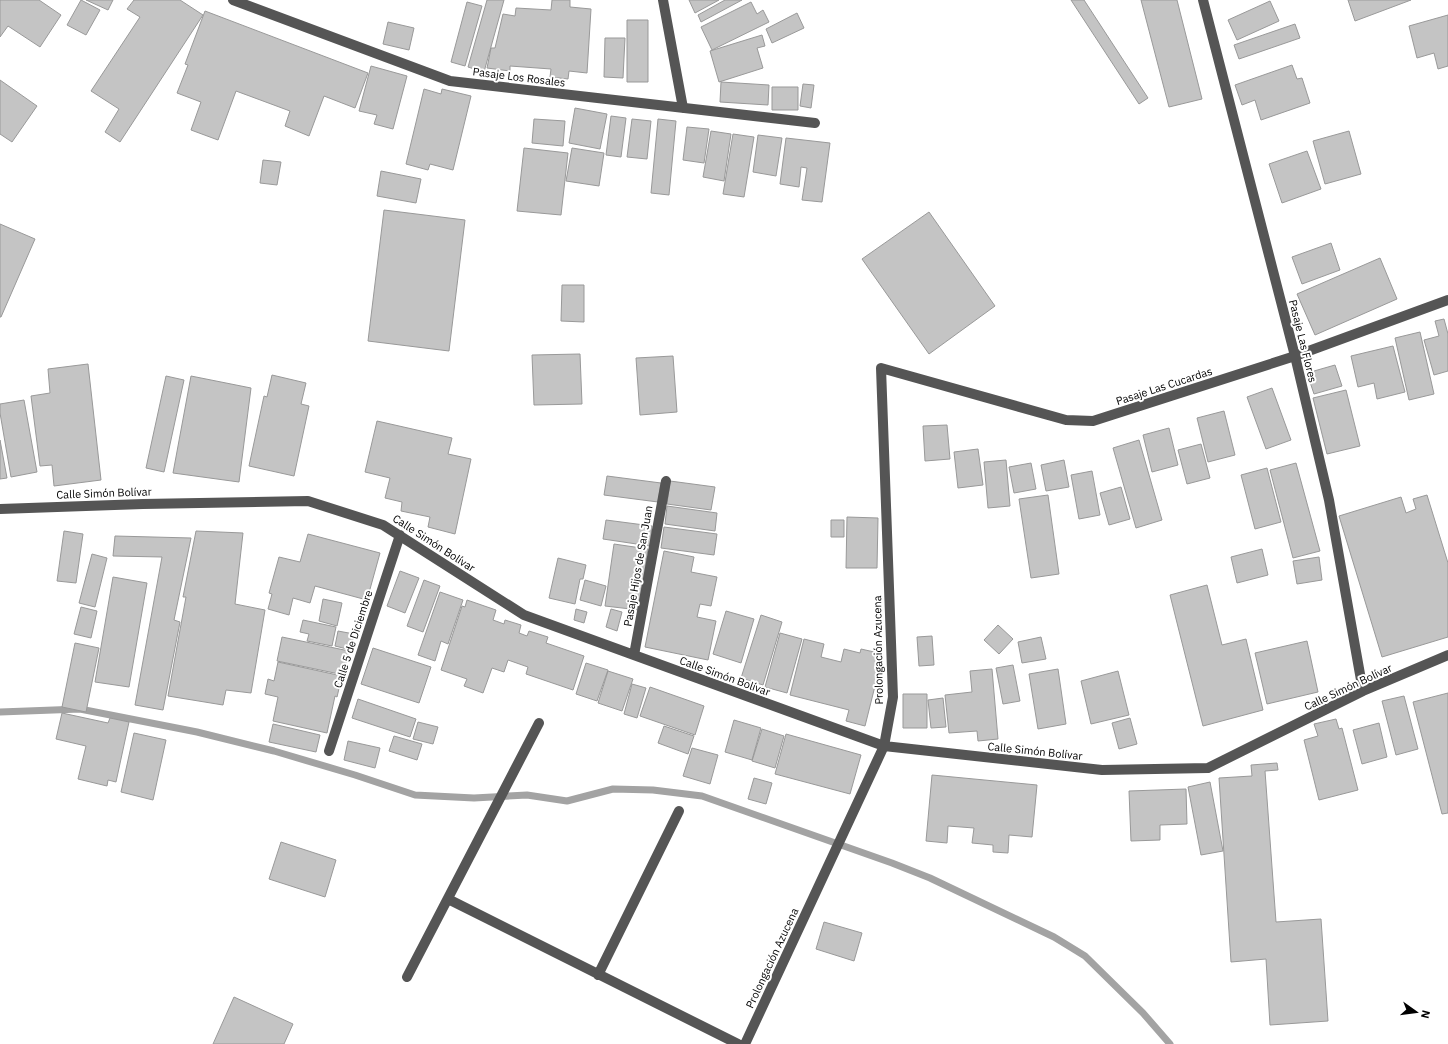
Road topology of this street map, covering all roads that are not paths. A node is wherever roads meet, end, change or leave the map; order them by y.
1 (233, 0) edge
2 (663, 0) edge
3 (1203, 0) edge
4 (683, 108) junction
5 (815, 123) dead end
6 (1448, 300) edge
7 (1295, 356) junction
8 (881, 368) joint
9 (666, 481) dead end
10 (0, 509) edge
11 (400, 535) junction
12 (634, 655) junction
13 (1448, 655) edge
14 (1363, 691) junction
15 (540, 723) dead end
16 (884, 746) junction
17 (329, 751) dead end
18 (680, 811) dead end
19 (448, 899) junction
20 (598, 975) junction
21 (407, 977) dead end
22 (738, 1044) edge
23 (745, 1044) edge

1 - 4 street, Pasaje Los Rosales
2 - 4 street
3 - 7 street, Pasaje Las Flores
4 - 5 street, Pasaje Los Rosales
6 - 7 street, Pasaje Las Cucardas
7 - 8 street, Pasaje Las Cucardas
7 - 14 street, Pasaje Las Flores
8 - 16 street, Prolongación Azucena
9 - 12 street, Pasaje Hijos de San Juan
10 - 11 street, Calle Simón Bolívar
11 - 12 street, Calle Simón Bolívar
11 - 17 street, Calle 5 de Diciembre
12 - 16 street, Calle Simón Bolívar
13 - 14 street, Calle Simón Bolívar
14 - 16 street, Calle Simón Bolívar
15 - 19 street
16 - 23 street, Prolongación Azucena
18 - 20 street
19 - 20 street
19 - 21 street
20 - 22 street

